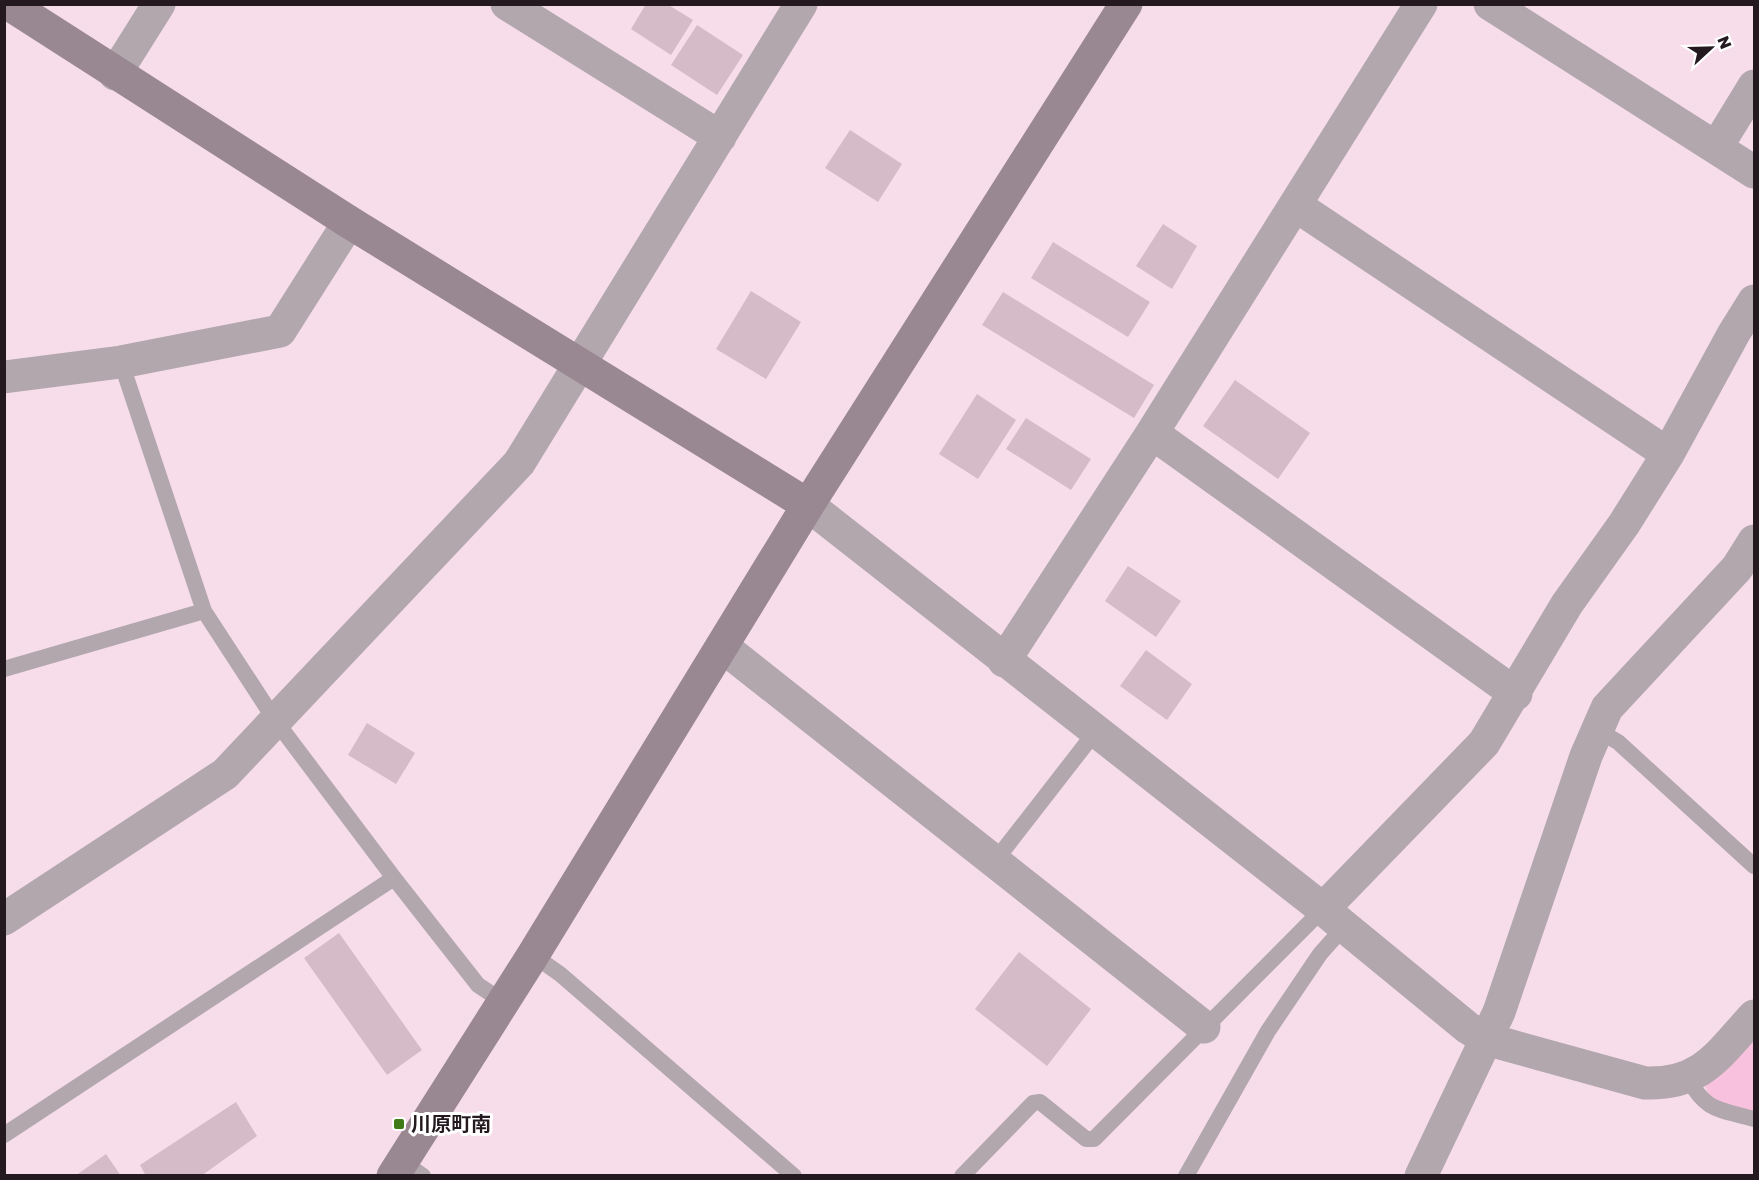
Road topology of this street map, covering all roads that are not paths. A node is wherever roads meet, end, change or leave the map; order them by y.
1 (9, 4) edge
2 (159, 4) edge
3 (507, 4) edge
4 (801, 4) edge
5 (1126, 4) edge
6 (1421, 4) edge
7 (1490, 4) edge
8 (115, 74) junction
9 (1755, 86) edge
10 (720, 137) junction
11 (1716, 148) junction
12 (1755, 172) edge
13 (1295, 205) junction
14 (349, 222) junction
15 (1755, 301) edge
16 (121, 362) junction
17 (579, 364) junction
18 (4, 377) edge
19 (1152, 433) junction
20 (1668, 454) junction
21 (808, 505) junction
22 (1755, 541) edge
23 (1746, 576) edge
24 (204, 611) junction
25 (723, 647) junction
26 (1004, 661) junction
27 (4, 669) edge
28 (1516, 694) junction
29 (275, 720) junction
30 (1597, 730) junction
31 (1096, 731) junction
32 (995, 861) junction
33 (1755, 866) edge
34 (394, 878) junction
35 (1334, 918) junction
36 (4, 919) edge
37 (533, 956) junction
38 (502, 1001) junction
39 (1755, 1016) edge
40 (1204, 1027) junction
41 (1486, 1039) junction
42 (1688, 1078) junction
43 (1755, 1119) edge
44 (4, 1135) edge
45 (406, 1171) edge
46 (794, 1176) edge
47 (962, 1176) edge
48 (1186, 1176) edge
49 (1421, 1176) edge

1 - 8 street
2 - 8 street
3 - 10 street
4 - 10 street
5 - 21 street
6 - 13 street
7 - 11 street
8 - 14 street
9 - 11 street
10 - 17 street
11 - 12 street
13 - 19 street
13 - 20 street
14 - 16 street
14 - 17 street
15 - 20 street
16 - 18 street
16 - 24 lane
17 - 21 street
17 - 29 street
19 - 26 street
19 - 28 street
20 - 28 street
21 - 25 street
21 - 26 street
22 - 23 street
23 - 30 street
24 - 27 lane
24 - 29 lane
25 - 32 street
25 - 37 street
26 - 31 street
28 - 35 street
29 - 34 lane
29 - 36 street
30 - 33 lane
30 - 41 street
31 - 32 lane
31 - 35 street
32 - 40 street
34 - 38 lane
34 - 44 lane
35 - 40 lane
35 - 41 street
35 - 48 lane
37 - 38 street
37 - 46 lane
38 - 45 street
39 - 42 street
40 - 47 lane
41 - 42 street
41 - 49 street
42 - 43 lane

